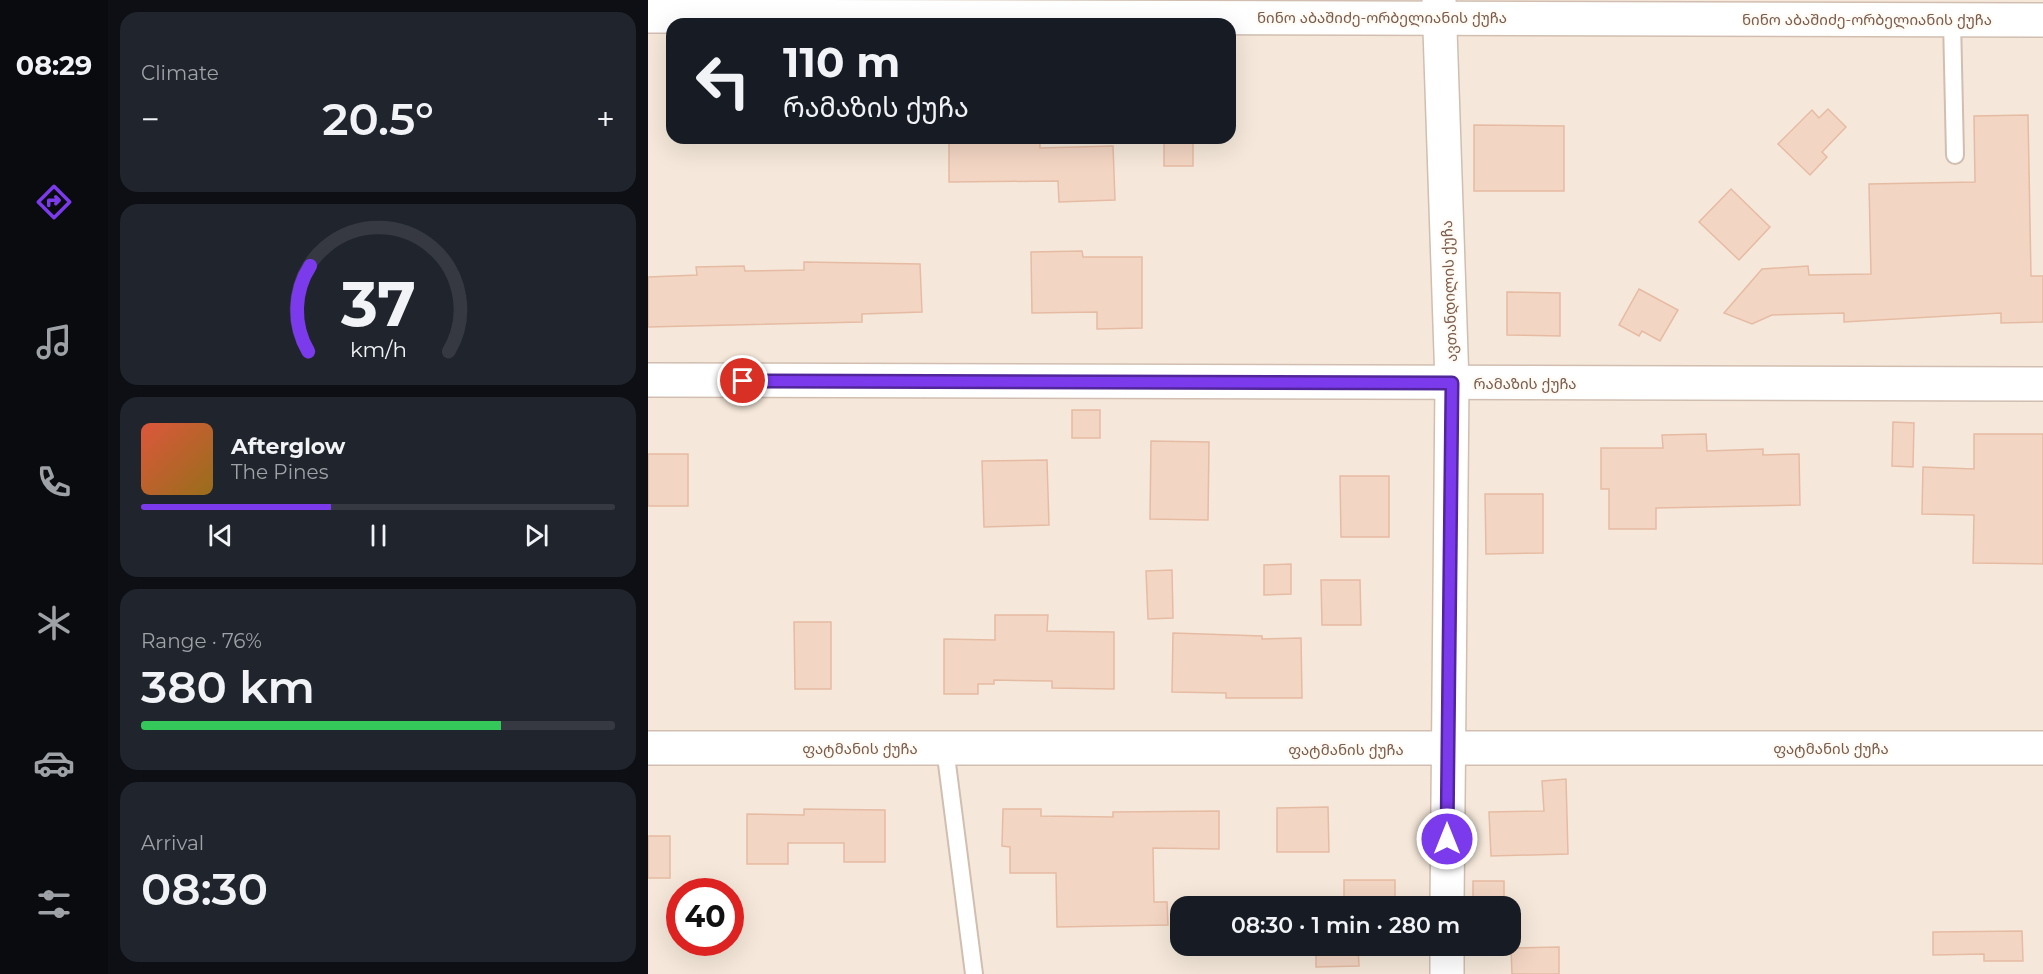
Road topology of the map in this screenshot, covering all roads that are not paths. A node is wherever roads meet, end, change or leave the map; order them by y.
1 (948, 8) edge
2 (1059, 8) edge
3 (1439, 8) edge
4 (648, 15) edge
5 (1952, 20) junction
6 (2043, 20) edge
7 (1955, 155) dead end
8 (648, 380) edge
9 (1452, 383) junction
10 (2043, 384) edge
11 (648, 748) edge
12 (945, 748) junction
13 (2043, 748) edge
14 (1447, 749) junction
15 (1447, 896) edge
16 (1447, 956) edge
17 (974, 974) edge
18 (1447, 974) edge

1 - 2 street, ნინო აბაშიძე-ორბელიანის ქუჩა
1 - 4 street, ნინო აბაშიძე-ორბელიანის ქუჩა
2 - 3 street, ნინო აბაშიძე-ორბელიანის ქუჩა
3 - 5 street, ნინო აბაშიძე-ორბელიანის ქუჩა
3 - 9 street, ავთანდილის ქუჩა
5 - 6 street, ნინო აბაშიძე-ორბელიანის ქუჩა
5 - 7 lane
8 - 9 street, რამაზის ქუჩა
9 - 10 street, რამაზის ქუჩა
9 - 14 street, ავთანდილის ქუჩა
11 - 12 street, ფატმანის ქუჩა
12 - 14 street, ფატმანის ქუჩა
12 - 17 lane
13 - 14 street, ფატმანის ქუჩა
14 - 15 street, ავთანდილის ქუჩა
16 - 18 street

